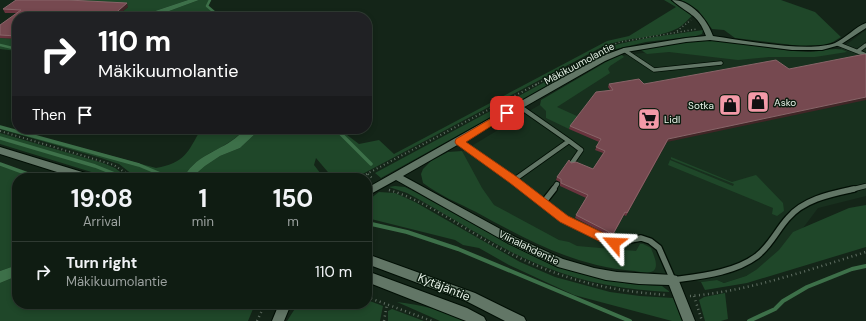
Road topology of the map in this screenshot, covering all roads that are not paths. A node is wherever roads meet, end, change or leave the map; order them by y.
1 (675, 0) edge
2 (866, 25) edge
3 (710, 38) junction
4 (838, 44) junction
5 (866, 45) edge
6 (624, 50) junction
7 (858, 51) junction
8 (866, 55) edge
9 (721, 63) dead end
10 (519, 106) junction
11 (569, 141) junction
12 (459, 142) junction
13 (0, 150) edge
14 (572, 163) edge
15 (72, 173) edge
16 (396, 176) junction
17 (514, 180) junction
18 (557, 184) dead end
19 (866, 186) edge
20 (372, 189) edge
21 (543, 203) junction
22 (372, 261) edge
23 (372, 278) edge
24 (674, 280) junction
25 (284, 309) edge
26 (278, 321) edge
27 (479, 321) edge
28 (520, 321) edge
29 (689, 321) edge

1 - 3 street
2 - 4 street, Mäkikuumolantie
3 - 4 street, Mäkikuumolantie
3 - 6 street, Mäkikuumolantie
4 - 7 lane
5 - 7 lane
6 - 9 lane
6 - 10 street, Mäkikuumolantie
7 - 8 lane
10 - 11 lane
10 - 12 street, Mäkikuumolantie
11 - 14 lane
11 - 17 lane
12 - 16 street, Mäkikuumolantie
12 - 17 lane
13 - 15 street
16 - 20 street, Mäkikuumolantie
16 - 24 street, Viinalahdentie
17 - 21 lane
18 - 21 lane
19 - 24 lane
21 - 24 lane
22 - 28 street, Kytäjäntie
23 - 27 street, Kytäjäntie
24 - 29 street
25 - 26 street

